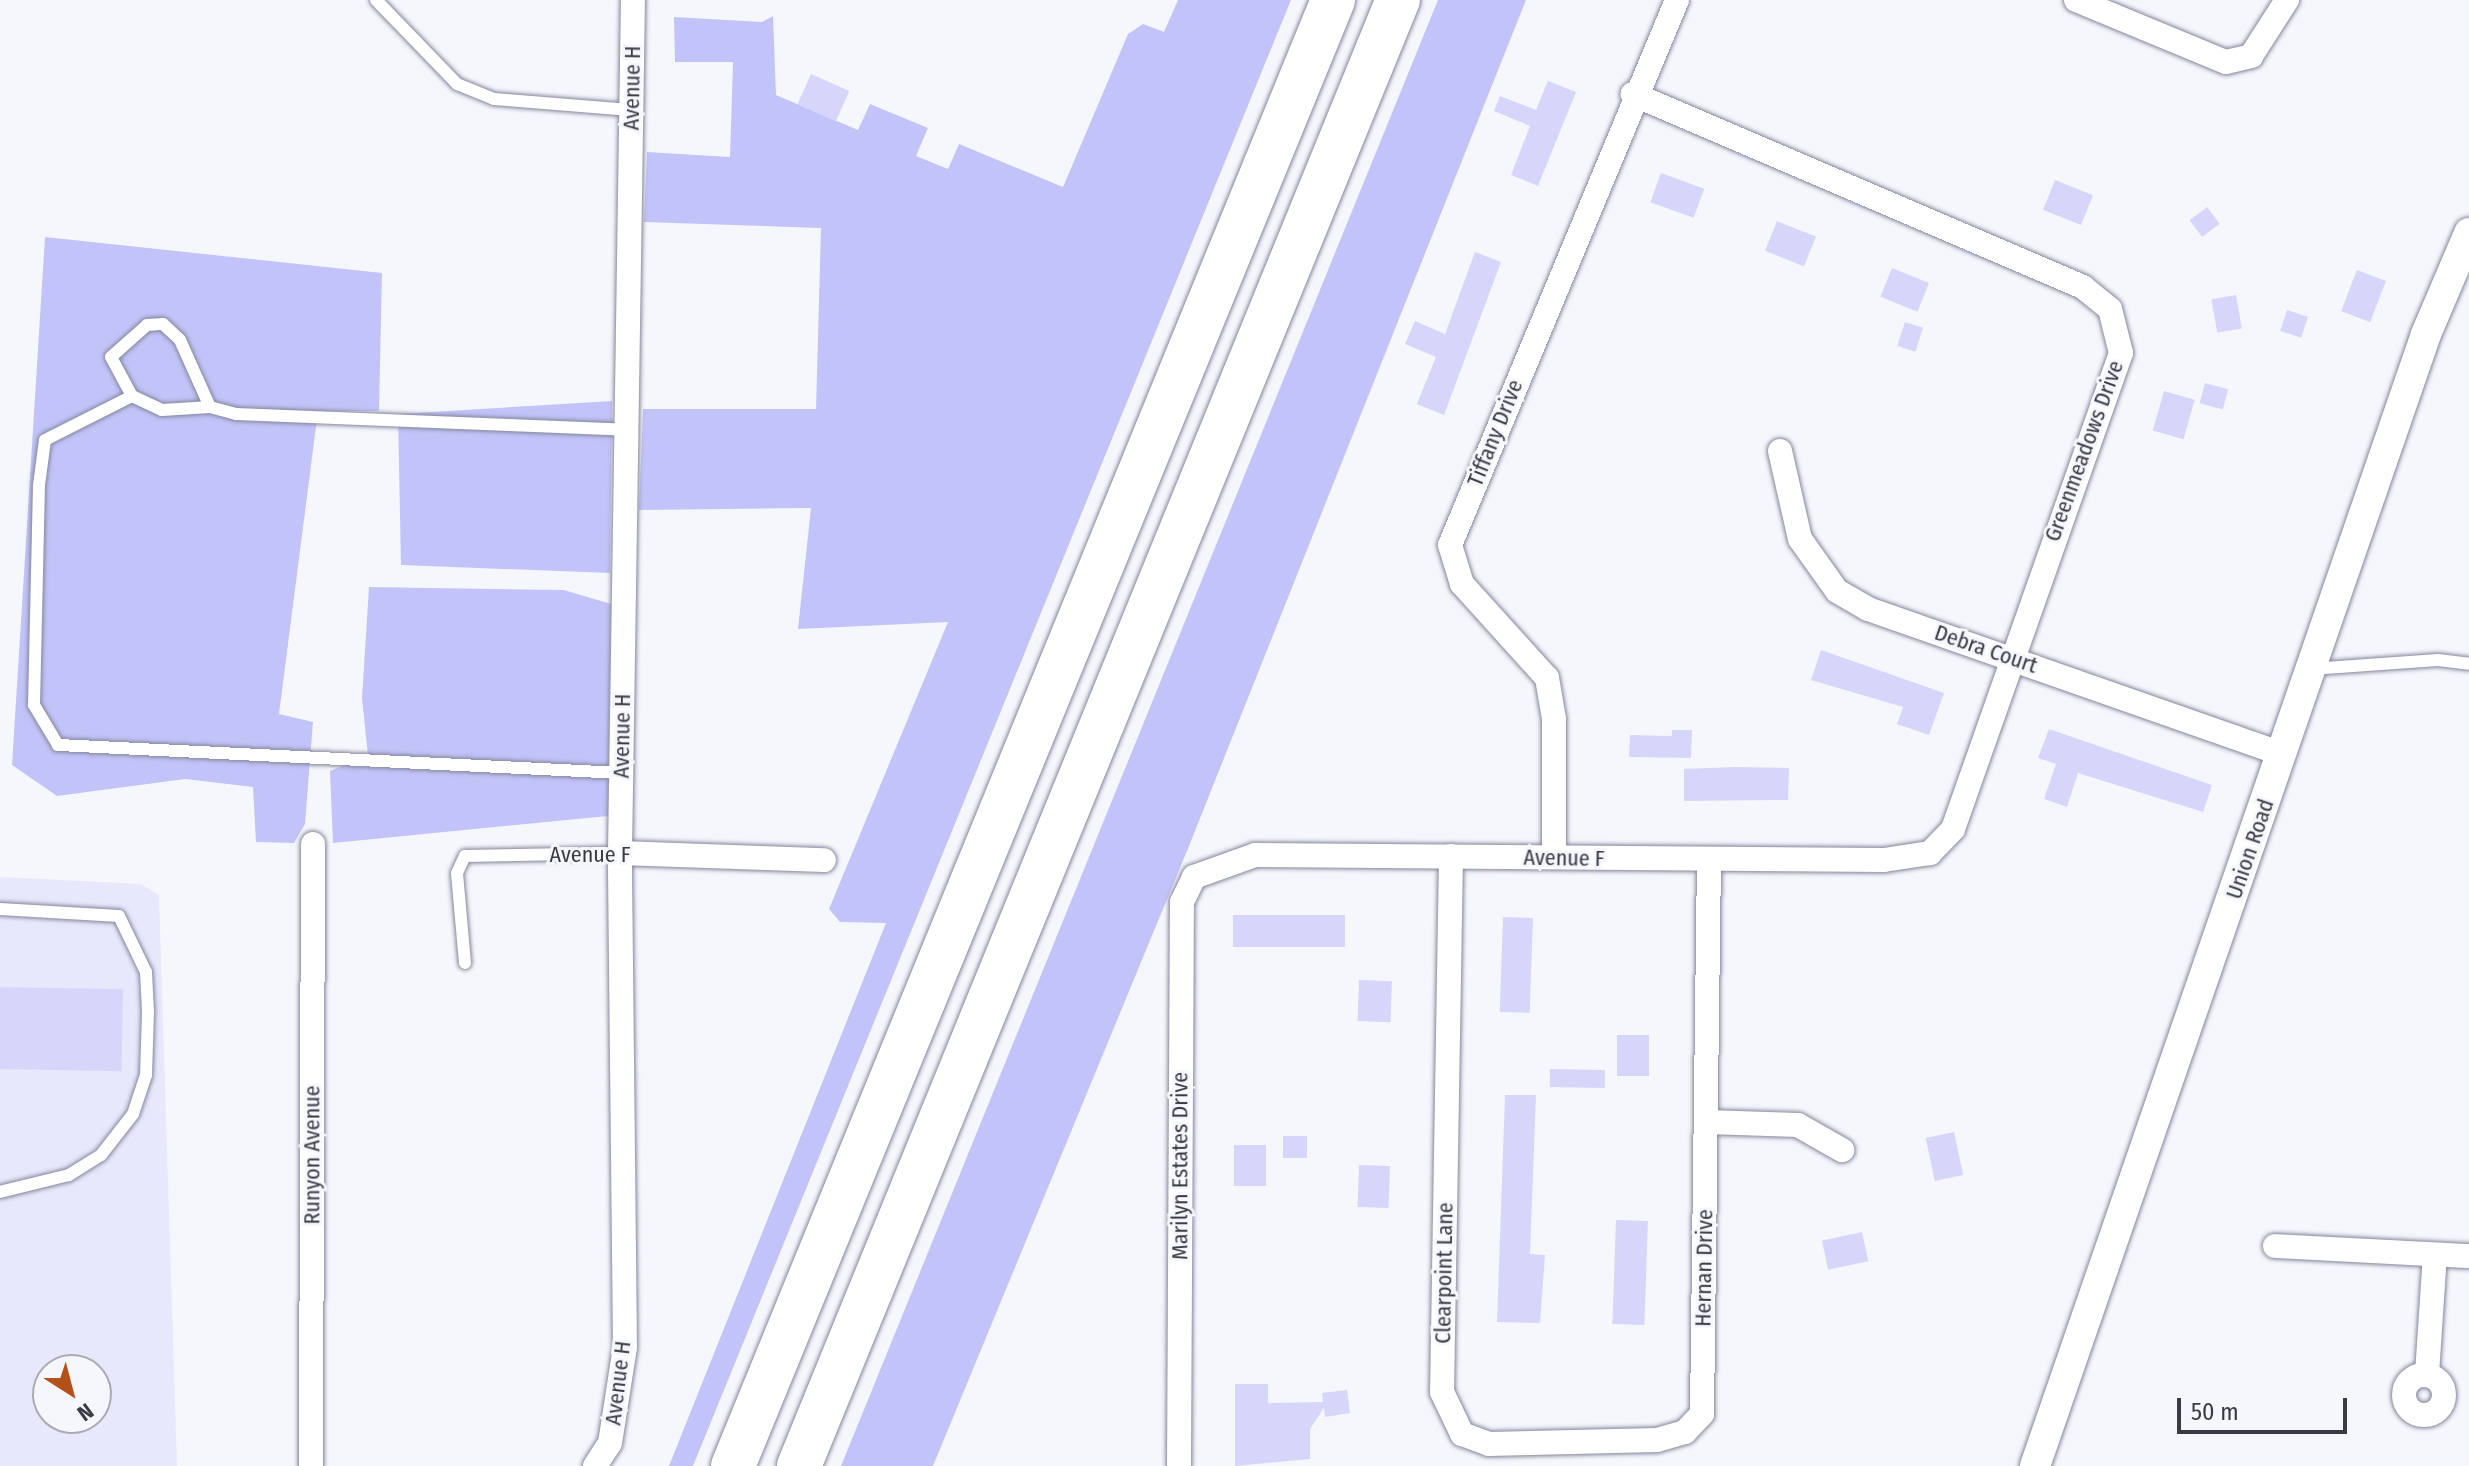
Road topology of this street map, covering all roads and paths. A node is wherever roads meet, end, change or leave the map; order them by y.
1 (376, 0) edge
2 (633, 0) edge
3 (1333, 0) edge
4 (1398, 0) edge
5 (1677, 0) edge
6 (2076, 0) edge
7 (2287, 0) edge
8 (1633, 94) junction
9 (631, 110) junction
10 (2469, 233) edge
11 (132, 396) junction
12 (210, 407) junction
13 (627, 430) junction
14 (1780, 451) dead end
15 (2009, 656) junction
16 (2469, 664) edge
17 (2311, 669) junction
18 (2283, 754) junction
19 (621, 773) junction
20 (313, 844) dead end
21 (620, 853) junction
22 (1930, 853) joint
23 (1451, 856) junction
24 (1554, 857) junction
25 (824, 860) dead end
26 (1709, 860) junction
27 (1199, 872) joint
28 (0, 909) edge
29 (465, 963) dead end
30 (1707, 1122) junction
31 (1842, 1150) dead end
32 (0, 1192) edge
33 (2275, 1246) dead end
34 (2435, 1255) junction
35 (2469, 1256) edge
36 (2427, 1374) dead end
37 (1702, 1414) joint
38 (311, 1466) edge
39 (595, 1466) edge
40 (733, 1466) edge
41 (799, 1466) edge
42 (1179, 1466) edge
43 (2035, 1466) edge

1 - 9 lane
2 - 9 street, Avenue H
3 - 40 highway
4 - 41 highway
5 - 8 street, Tiffany Drive
6 - 7 street
8 - 15 street, Greenmeadows Drive
8 - 24 street, Tiffany Drive
9 - 13 street, Avenue H
10 - 17 street, Union Road
11 - 12 lane
11 - 12 lane
11 - 19 lane
12 - 13 lane
13 - 19 street, Avenue H
14 - 15 street, Debra Court
15 - 18 street, Debra Court
15 - 22 street, Greenmeadows Drive
16 - 17 lane
17 - 18 street, Union Road
18 - 43 street, Union Road
19 - 21 street, Avenue H
20 - 38 street, Runyon Avenue
21 - 25 street, Avenue F
21 - 29 lane, Avenue F
21 - 39 street, Avenue H
22 - 26 street, Avenue F
23 - 24 street, Avenue F
23 - 27 street, Avenue F
23 - 37 street, Clearpoint Lane
24 - 26 street, Avenue F
26 - 30 street, Hernan Drive
27 - 42 street, Marilyn Estates Drive
28 - 32 lane
30 - 31 street
30 - 37 street, Hernan Drive
33 - 34 street
34 - 35 street
34 - 36 street

